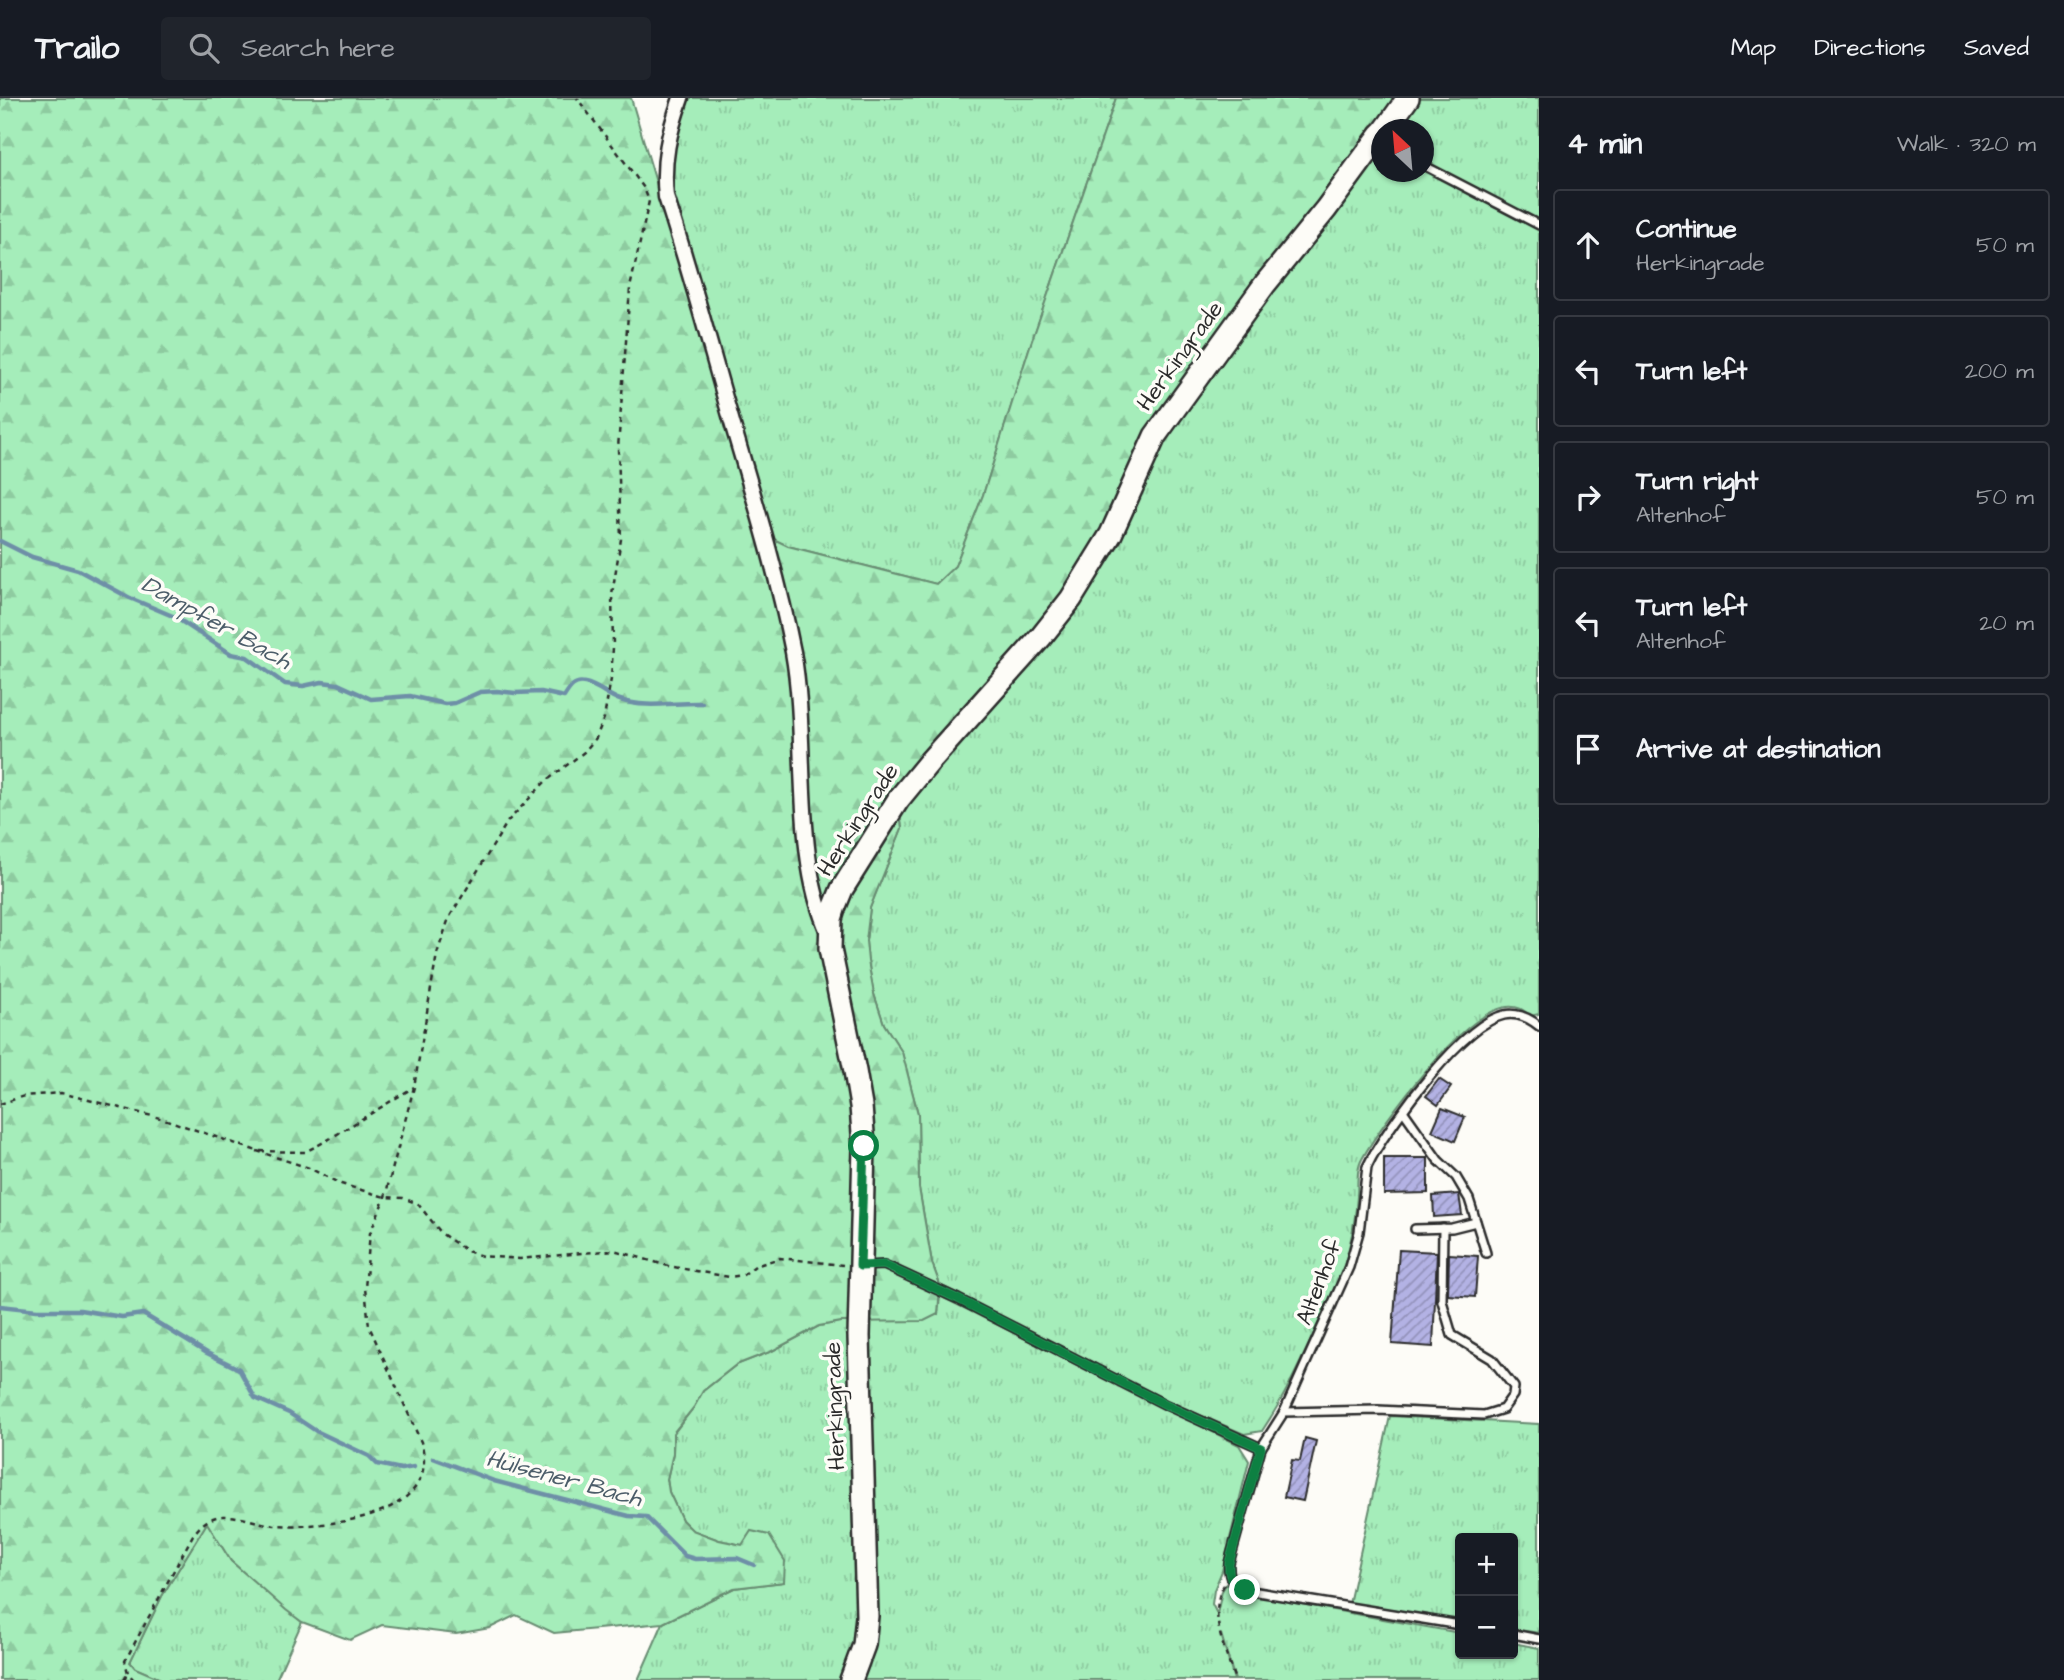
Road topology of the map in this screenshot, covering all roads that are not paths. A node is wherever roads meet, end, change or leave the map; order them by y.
1 (681, 98) edge
2 (1408, 98) edge
3 (1393, 119) edge
4 (1371, 150) edge
5 (1434, 171) edge
6 (1539, 225) edge
7 (830, 936) junction
8 (1539, 1026) edge
9 (1404, 1112) junction
10 (1476, 1222) junction
11 (1443, 1228) junction
12 (1415, 1229) dead end
13 (1486, 1253) dead end
14 (860, 1266) junction
15 (1284, 1412) junction
16 (1261, 1448) junction
17 (1455, 1624) edge
18 (1518, 1635) edge
19 (1539, 1639) edge
20 (851, 1680) edge

1 - 7 street
2 - 3 main road, Herkingrade
4 - 7 main road, Herkingrade
5 - 6 lane
7 - 14 main road, Herkingrade
8 - 9 lane, Altenhof
9 - 10 lane
9 - 15 lane, Altenhof
10 - 11 lane
10 - 13 lane
11 - 12 lane
11 - 15 lane
14 - 16 lane
14 - 20 main road, Herkingrade
15 - 16 lane, Altenhof
16 - 17 lane, Altenhof
18 - 19 lane

